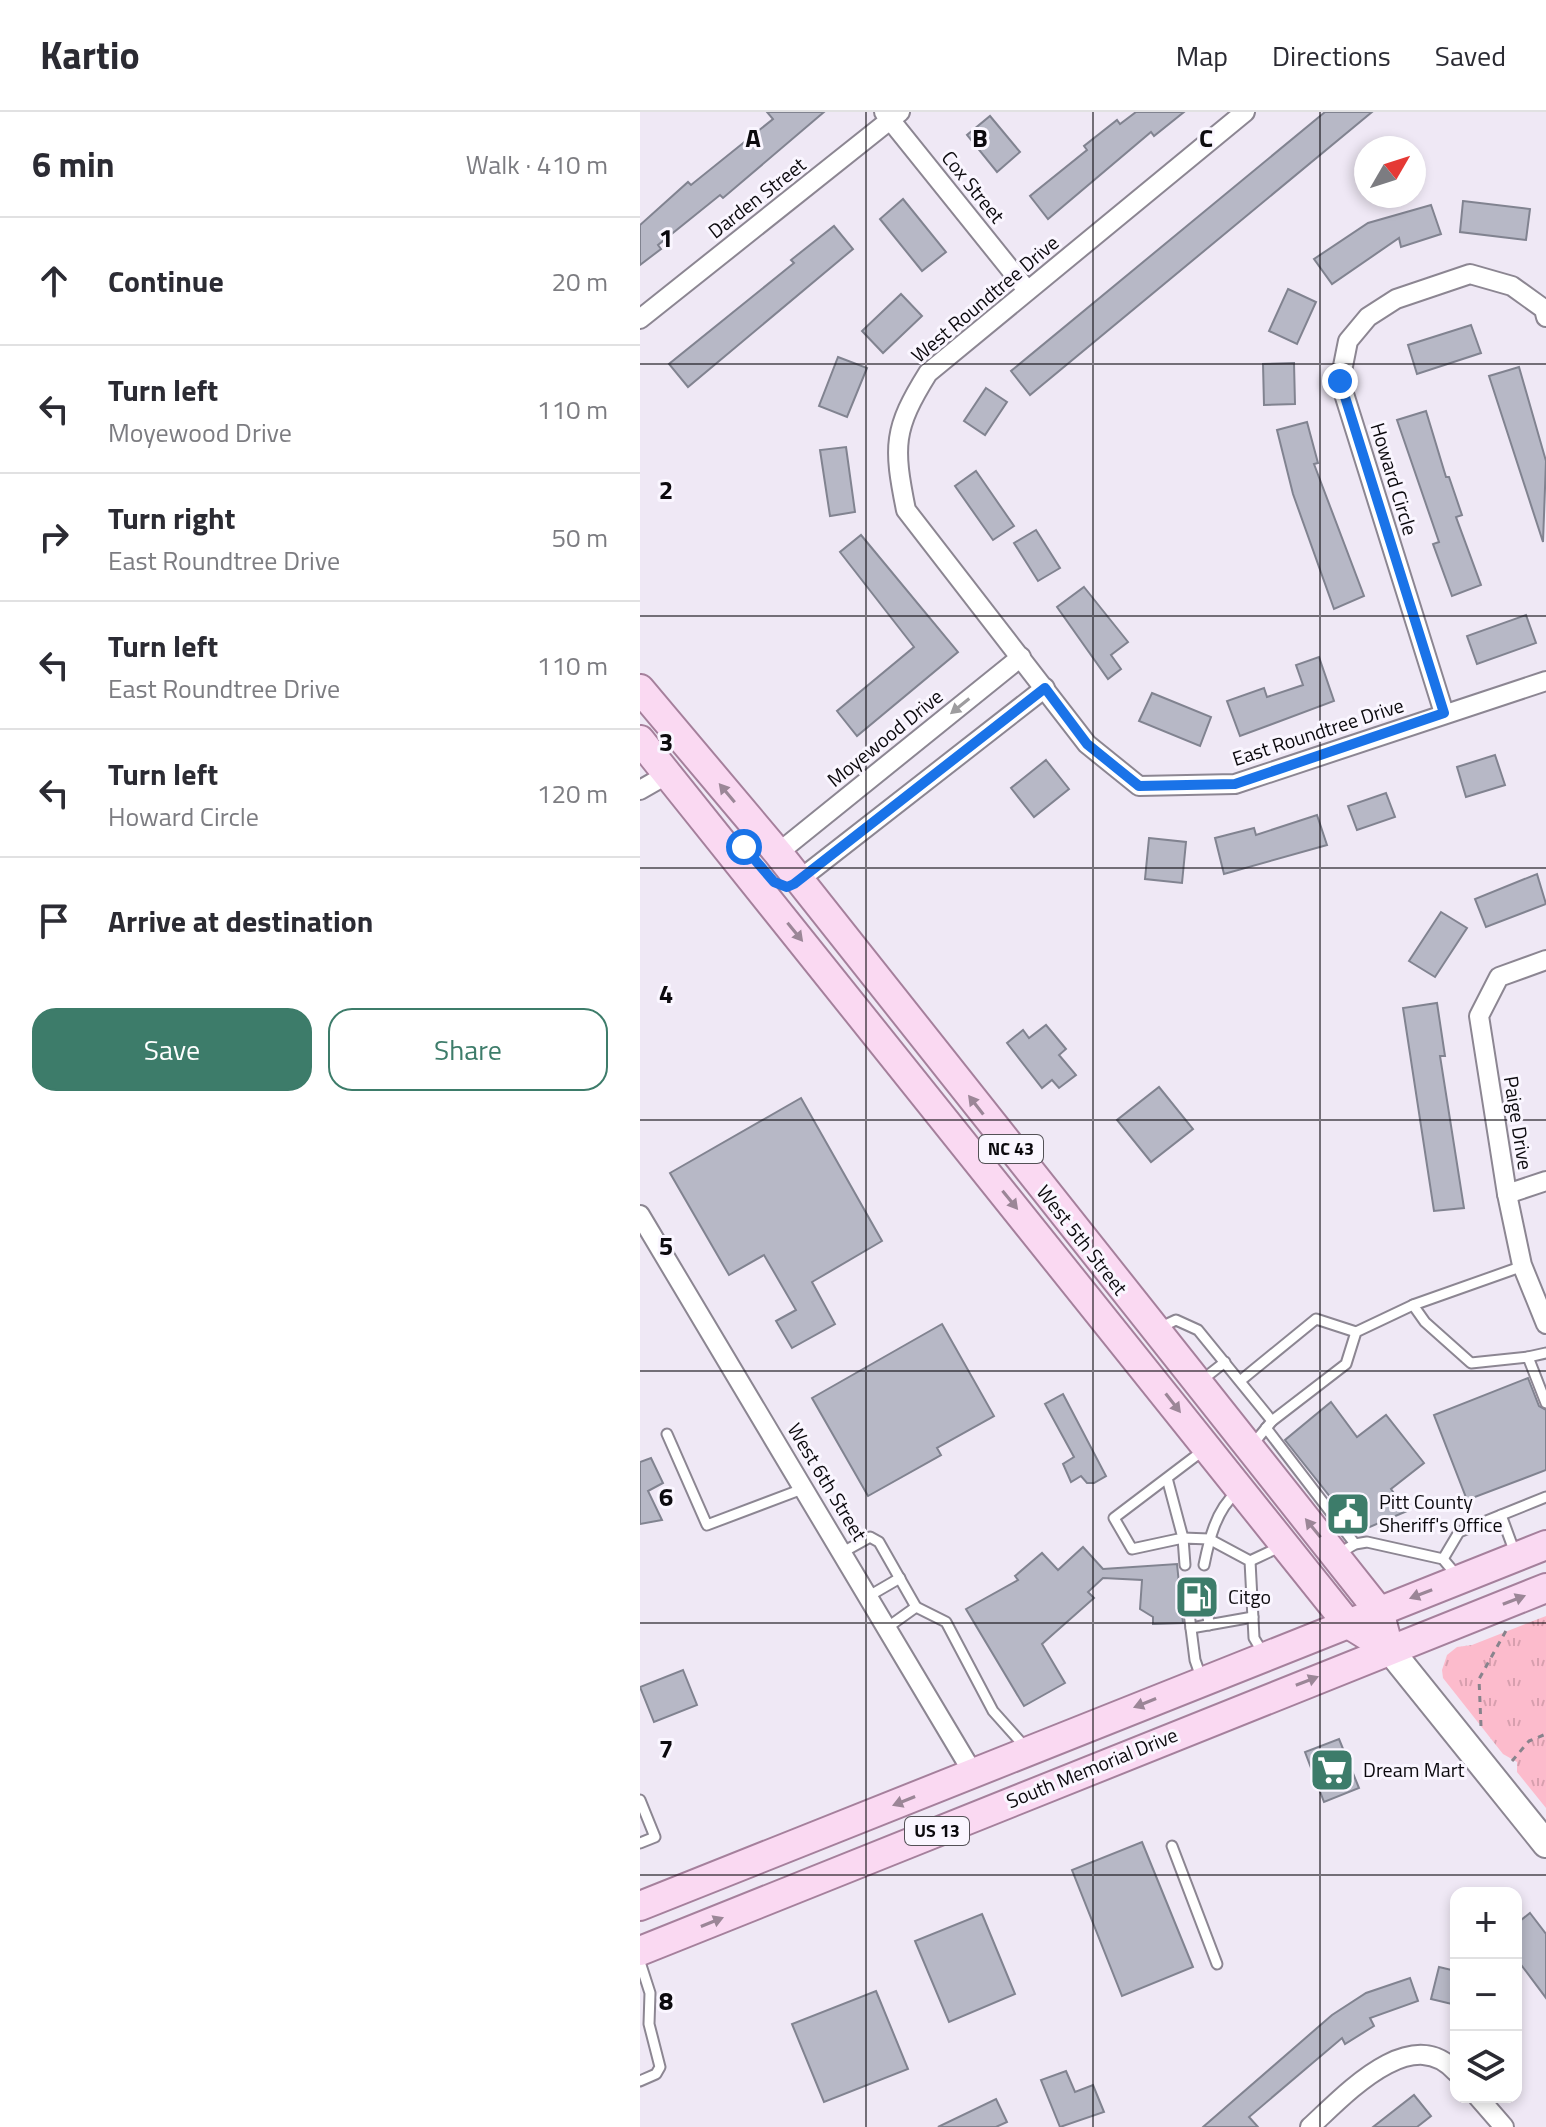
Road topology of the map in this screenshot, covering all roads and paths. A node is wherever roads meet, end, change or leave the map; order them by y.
1 (1245, 112) edge
2 (891, 115) edge
3 (1027, 290) junction
4 (1546, 317) edge
5 (640, 319) edge
6 (1021, 657) junction
7 (1546, 681) edge
8 (1045, 688) junction
9 (641, 699) edge
10 (1444, 713) junction
11 (640, 740) edge
12 (668, 774) junction
13 (640, 790) edge
14 (778, 853) junction
15 (799, 880) junction
16 (1546, 960) edge
17 (1546, 1181) edge
18 (1507, 1194) junction
19 (640, 1215) edge
20 (1523, 1266) junction
21 (1413, 1305) junction
22 (1546, 1324) edge
23 (1154, 1330) junction
24 (1356, 1332) junction
25 (1546, 1353) edge
26 (1528, 1357) junction
27 (1225, 1362) junction
28 (1240, 1381) junction
29 (1197, 1384) junction
30 (1546, 1403) edge
31 (1262, 1433) junction
32 (667, 1434) dead end
33 (1207, 1447) junction
34 (1167, 1478) junction
35 (805, 1488) junction
36 (1241, 1489) junction
37 (1546, 1497) edge
38 (1501, 1515) junction
39 (1183, 1538) junction
40 (1209, 1539) junction
41 (1285, 1544) junction
42 (1546, 1545) edge
43 (1345, 1550) junction
44 (843, 1552) junction
45 (1516, 1557) junction
46 (1250, 1561) junction
47 (1185, 1565) dead end
48 (1204, 1565) dead end
49 (1451, 1569) junction
50 (900, 1578) junction
51 (1546, 1588) edge
52 (869, 1596) junction
53 (1188, 1605) dead end
54 (1207, 1605) dead end
55 (916, 1607) junction
56 (1379, 1611) junction
57 (1253, 1617) junction
58 (1347, 1623) junction
59 (1209, 1625) junction
60 (888, 1627) junction
61 (1508, 1627) dead end
62 (1191, 1628) junction
63 (1389, 1649) junction
64 (1265, 1655) junction
65 (1202, 1680) junction
66 (1482, 1730) dead end
67 (1546, 1734) edge
68 (1027, 1751) junction
69 (1512, 1761) dead end
70 (973, 1773) junction
71 (640, 1800) edge
72 (640, 1843) edge
73 (1546, 1844) edge
74 (1172, 1846) dead end
75 (640, 1906) edge
76 (640, 1951) edge
77 (640, 1962) edge
78 (1217, 1964) dead end
79 (645, 2006) edge
80 (1450, 2069) edge
81 (640, 2081) edge
82 (1483, 2103) edge
83 (1310, 2127) edge
84 (1504, 2127) edge

1 - 3 street, West Roundtree Drive
2 - 3 street, Cox Street
2 - 5 street, Darden Street
3 - 6 street, West Roundtree Drive
4 - 10 street, Howard Circle
6 - 8 street, West Roundtree Drive
6 -> 14 street, Moyewood Drive
7 - 10 street, East Roundtree Drive
8 - 10 street, East Roundtree Drive
8 - 15 street
14 -> 9 main road, West 5th Street / NC 43
9 - 15 main road
11 - 12 main road, West 5th Street / NC 43
12 - 13 street
12 -> 33 main road, West 5th Street / NC 43
14 - 15 main road, West 5th Street / NC 43
23 -> 15 main road, West 5th Street / NC 43
16 - 18 street, Paige Drive
17 - 18 street
18 - 20 street, Paige Drive
19 - 35 street, West 6th Street
20 - 21 lane
20 - 22 street, Paige Drive
21 - 24 lane
21 - 26 lane
23 - 27 lane
23 - 29 main road, West 5th Street / NC 43
24 - 28 lane
24 - 31 lane
25 - 26 lane
26 - 30 lane
27 - 28 lane
27 - 29 lane
28 - 31 lane
29 - 31 main road, West 5th Street / NC 43
31 - 43 main road, West 5th Street / NC 43
32 - 35 lane
33 - 34 lane
33 - 36 main road, West 5th Street / NC 43
34 - 39 lane
34 - 39 lane
35 - 44 street, West 6th Street
36 - 40 lane
36 - 41 main road, West 5th Street / NC 43
37 - 38 lane
38 - 45 lane
38 - 49 lane
39 - 40 lane
39 - 47 lane
40 - 46 lane
40 - 48 lane
41 - 46 lane
41 - 58 main road, West 5th Street / NC 43
42 - 45 main road, South Memorial Drive / US 13
43 - 49 lane
43 - 56 main road, West 5th Street / NC 43
44 - 50 lane
44 - 52 street, West 6th Street
45 - 49 main road, South Memorial Drive / US 13
46 - 57 lane
49 -> 56 main road, South Memorial Drive / US 13
50 - 52 lane
50 - 55 lane
63 -> 51 main road, South Memorial Drive / US 13
52 - 60 street, West 6th Street
53 - 62 lane
54 - 59 lane
55 - 60 lane
55 - 68 lane
56 - 58 main road, South Memorial Drive / US 13
56 - 63 main road, West 5th Street / NC 43
57 - 59 lane
57 - 64 lane
58 - 63 main road, West 5th Street
58 - 64 main road, South Memorial Drive / US 13
59 - 62 lane
60 - 70 street, West 6th Street
61 - 66 path
62 - 65 lane
63 - 73 main road, West 5th Street
76 -> 63 main road, South Memorial Drive / US 13
64 - 65 main road, South Memorial Drive / US 13
65 -> 68 main road, South Memorial Drive / US 13
67 - 69 path
68 - 70 main road, South Memorial Drive / US 13
70 -> 75 main road, South Memorial Drive / US 13
71 - 72 lane
74 - 78 lane
77 - 79 lane
79 - 81 lane
80 - 83 street
82 - 84 street

